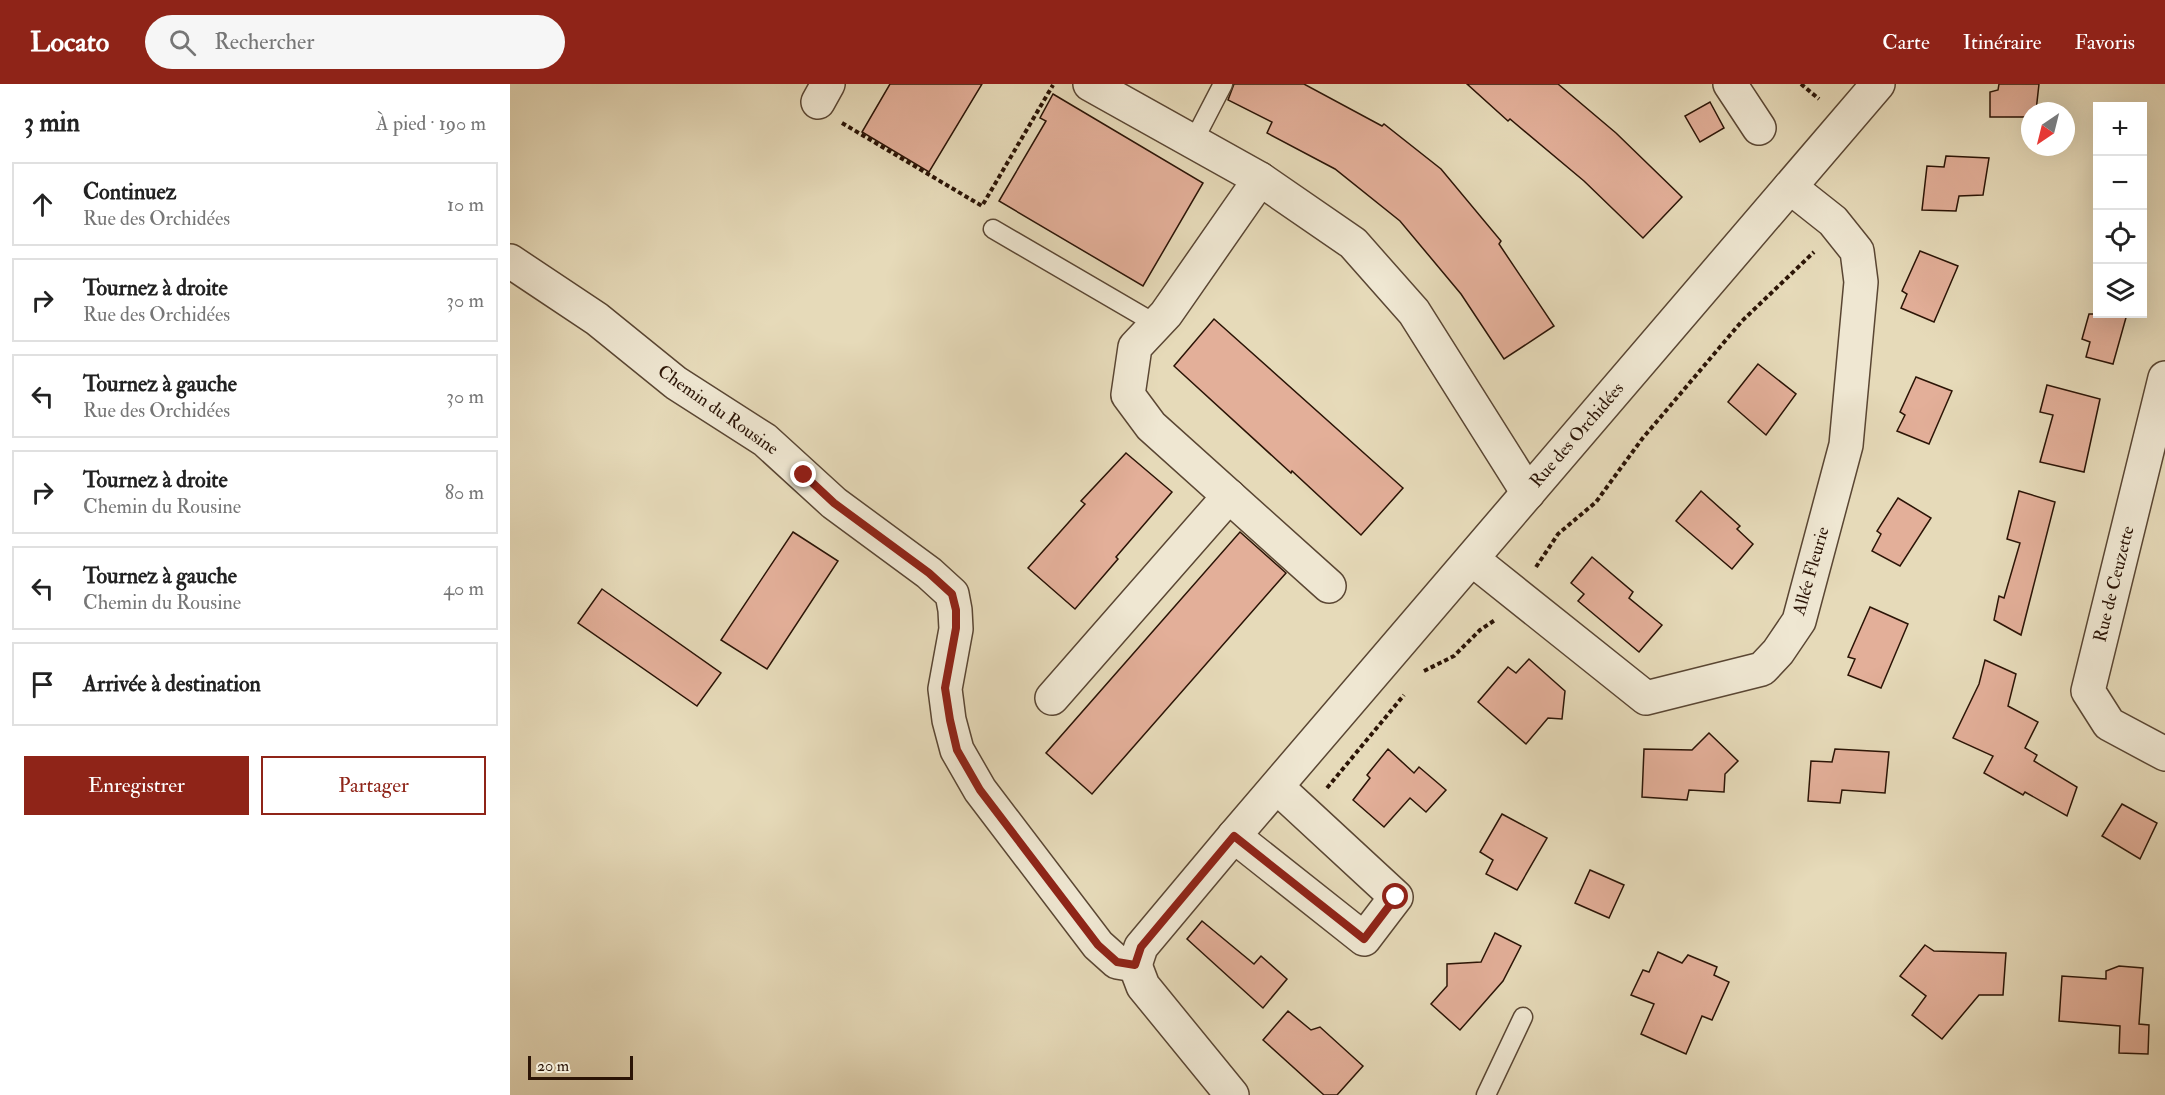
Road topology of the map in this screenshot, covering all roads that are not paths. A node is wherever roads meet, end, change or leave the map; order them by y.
1 (1090, 84) edge
2 (1223, 84) edge
3 (1730, 84) edge
4 (1878, 84) edge
5 (1759, 128) dead end
6 (1192, 142) junction
7 (1260, 179) junction
8 (1790, 187) junction
9 (993, 229) dead end
10 (510, 261) edge
11 (1156, 324) junction
12 (2165, 378) edge
13 (1528, 493) junction
14 (1229, 496) junction
15 (1472, 559) junction
16 (1329, 586) dead end
17 (1052, 698) dead end
18 (2165, 754) edge
19 (1277, 787) junction
20 (1234, 836) junction
21 (1135, 965) junction
22 (1523, 1017) dead end
23 (1232, 1095) edge
24 (1486, 1095) edge

1 - 6 street
2 - 6 lane
3 - 5 street
4 - 8 street, Rue des Orchidées
6 - 7 street
7 - 11 street
7 - 13 street
8 - 13 street, Rue des Orchidées
8 - 15 street, Allée Fleurie
9 - 11 lane
10 - 21 street, Chemin du Rousine
11 - 14 street
12 - 18 street, Rue de Ceuzette
13 - 15 street, Rue des Orchidées
14 - 16 street
14 - 17 street
15 - 19 street, Rue des Orchidées
19 - 20 street, Rue des Orchidées
19 - 20 street
20 - 21 street, Rue des Orchidées
21 - 23 street
22 - 24 lane

